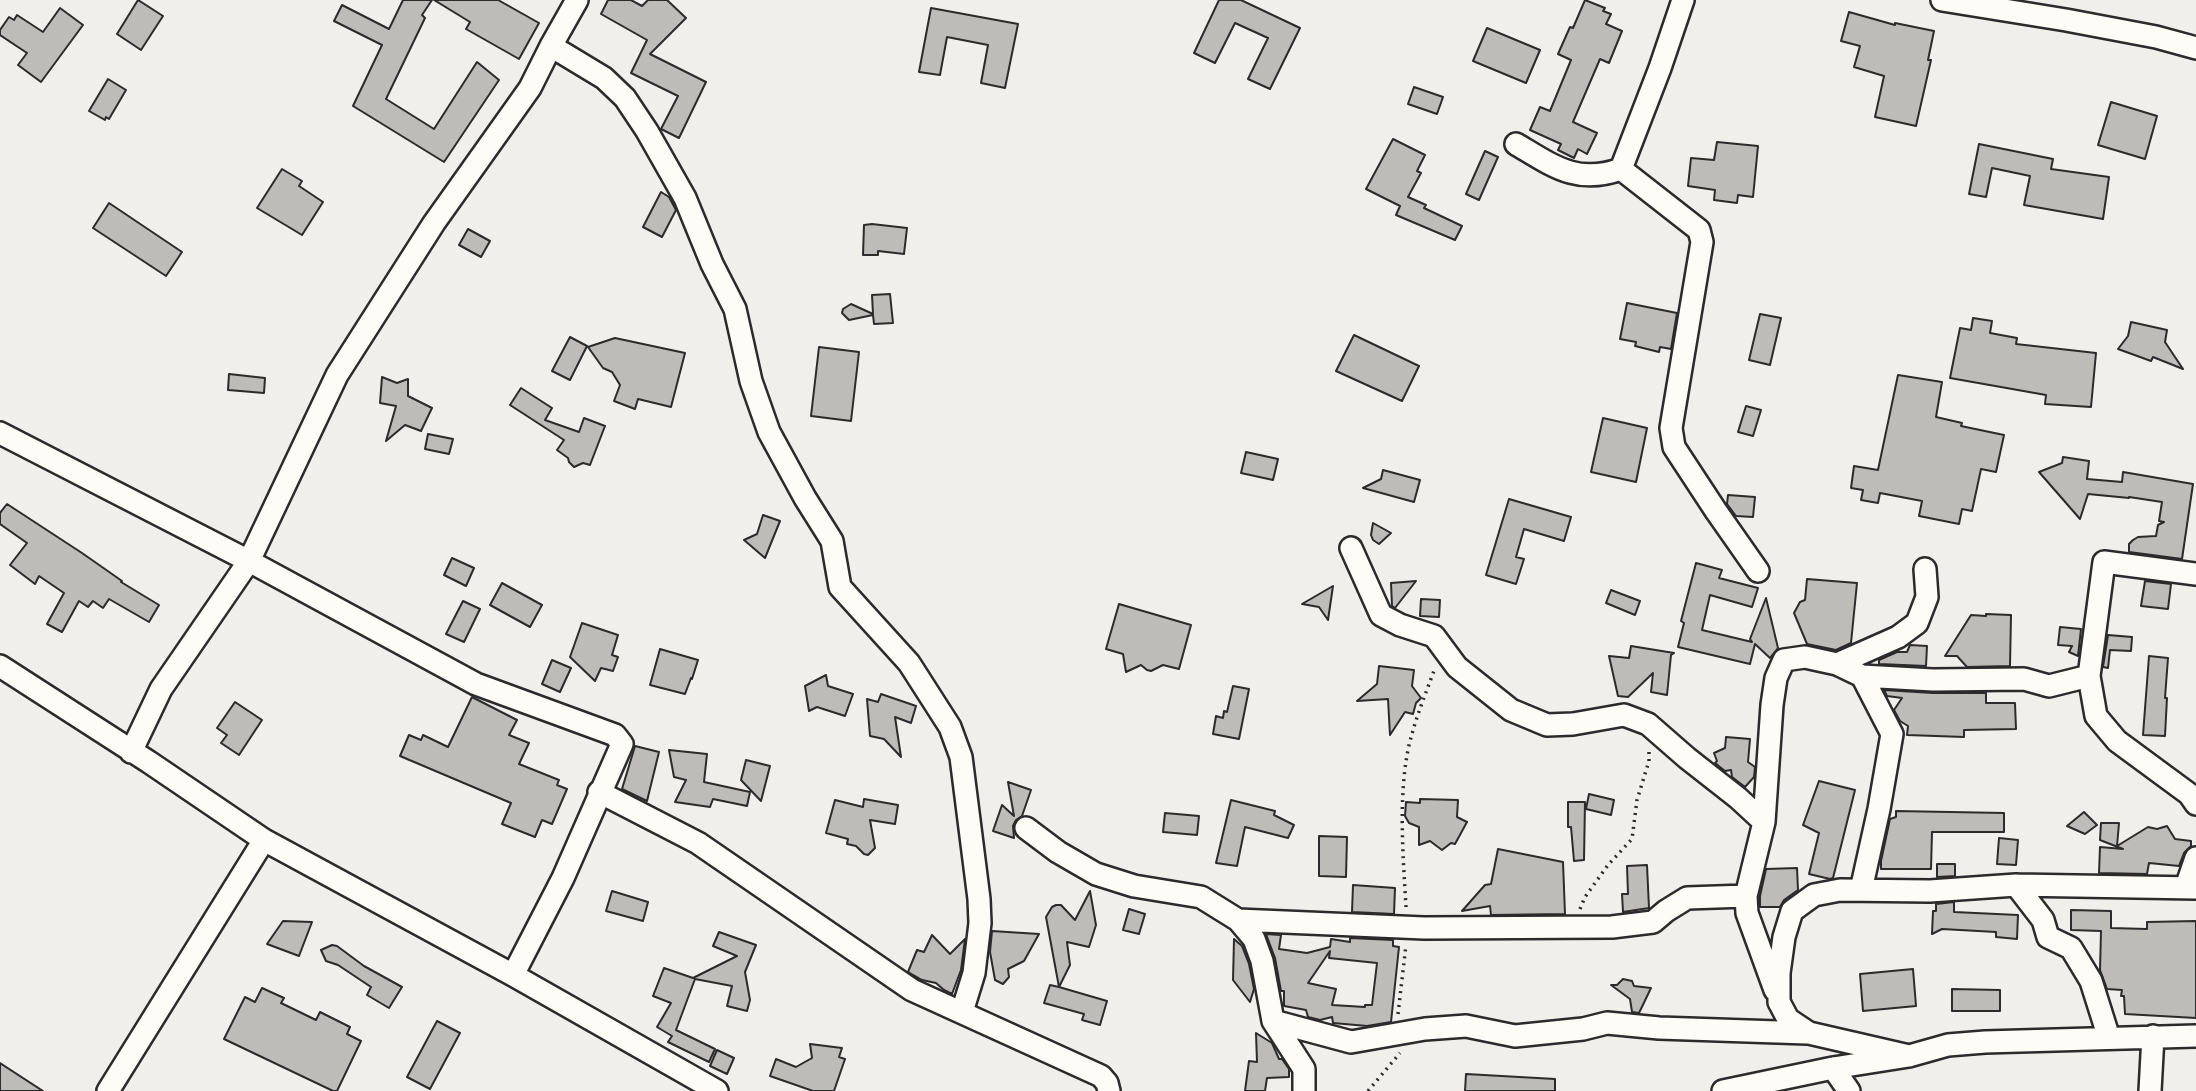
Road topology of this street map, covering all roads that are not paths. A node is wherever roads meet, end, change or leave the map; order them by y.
1 (577, 0) edge
2 (1683, 0) edge
3 (1942, 0) edge
4 (551, 46) junction
5 (2196, 48) edge
6 (1516, 144) dead end
7 (1621, 169) junction
8 (0, 433) edge
9 (1351, 548) dead end
10 (249, 561) junction
11 (1925, 569) dead end
12 (1758, 571) dead end
13 (2196, 574) edge
14 (1837, 664) junction
15 (0, 666) edge
16 (1862, 676) junction
17 (2088, 676) junction
18 (131, 752) junction
19 (599, 792) junction
20 (2196, 804) edge
21 (1764, 821) junction
22 (1026, 828) dead end
23 (264, 840) junction
24 (2196, 858) edge
25 (2016, 885) junction
26 (2191, 887) edge
27 (1861, 890) junction
28 (1745, 896) junction
29 (1238, 920) junction
30 (513, 975) junction
31 (1780, 1002) junction
32 (962, 1013) junction
33 (1273, 1021) junction
34 (1809, 1033) junction
35 (2153, 1036) junction
36 (2196, 1036) edge
37 (2109, 1038) junction
38 (1909, 1056) junction
39 (1833, 1068) junction
40 (108, 1091) edge
41 (717, 1091) edge
42 (1109, 1091) edge
43 (1304, 1091) edge
44 (1723, 1091) edge
45 (1849, 1091) edge
46 (2150, 1091) edge

1 - 4 street
2 - 7 street
3 - 5 street
4 - 10 street
4 - 32 street
6 - 7 street
7 - 12 street
8 - 10 street
9 - 21 street
10 - 18 street
10 - 19 street
11 - 14 street
13 - 17 street
14 - 16 street
14 - 21 street
15 - 18 street
16 - 17 street
16 - 27 street
17 - 20 street
18 - 23 street
19 - 30 street
19 - 32 street
21 - 28 street
22 - 29 street
23 - 30 street
23 - 40 street
24 - 26 street
25 - 26 street
25 - 27 street
25 - 37 street
27 - 31 street
28 - 29 street
28 - 31 street
29 - 33 street
30 - 41 street
31 - 34 street
32 - 42 street
33 - 34 street
33 - 43 street
34 - 38 street
35 - 36 street
35 - 37 street
35 - 46 street
37 - 38 street
38 - 39 street
39 - 44 street
39 - 45 street

